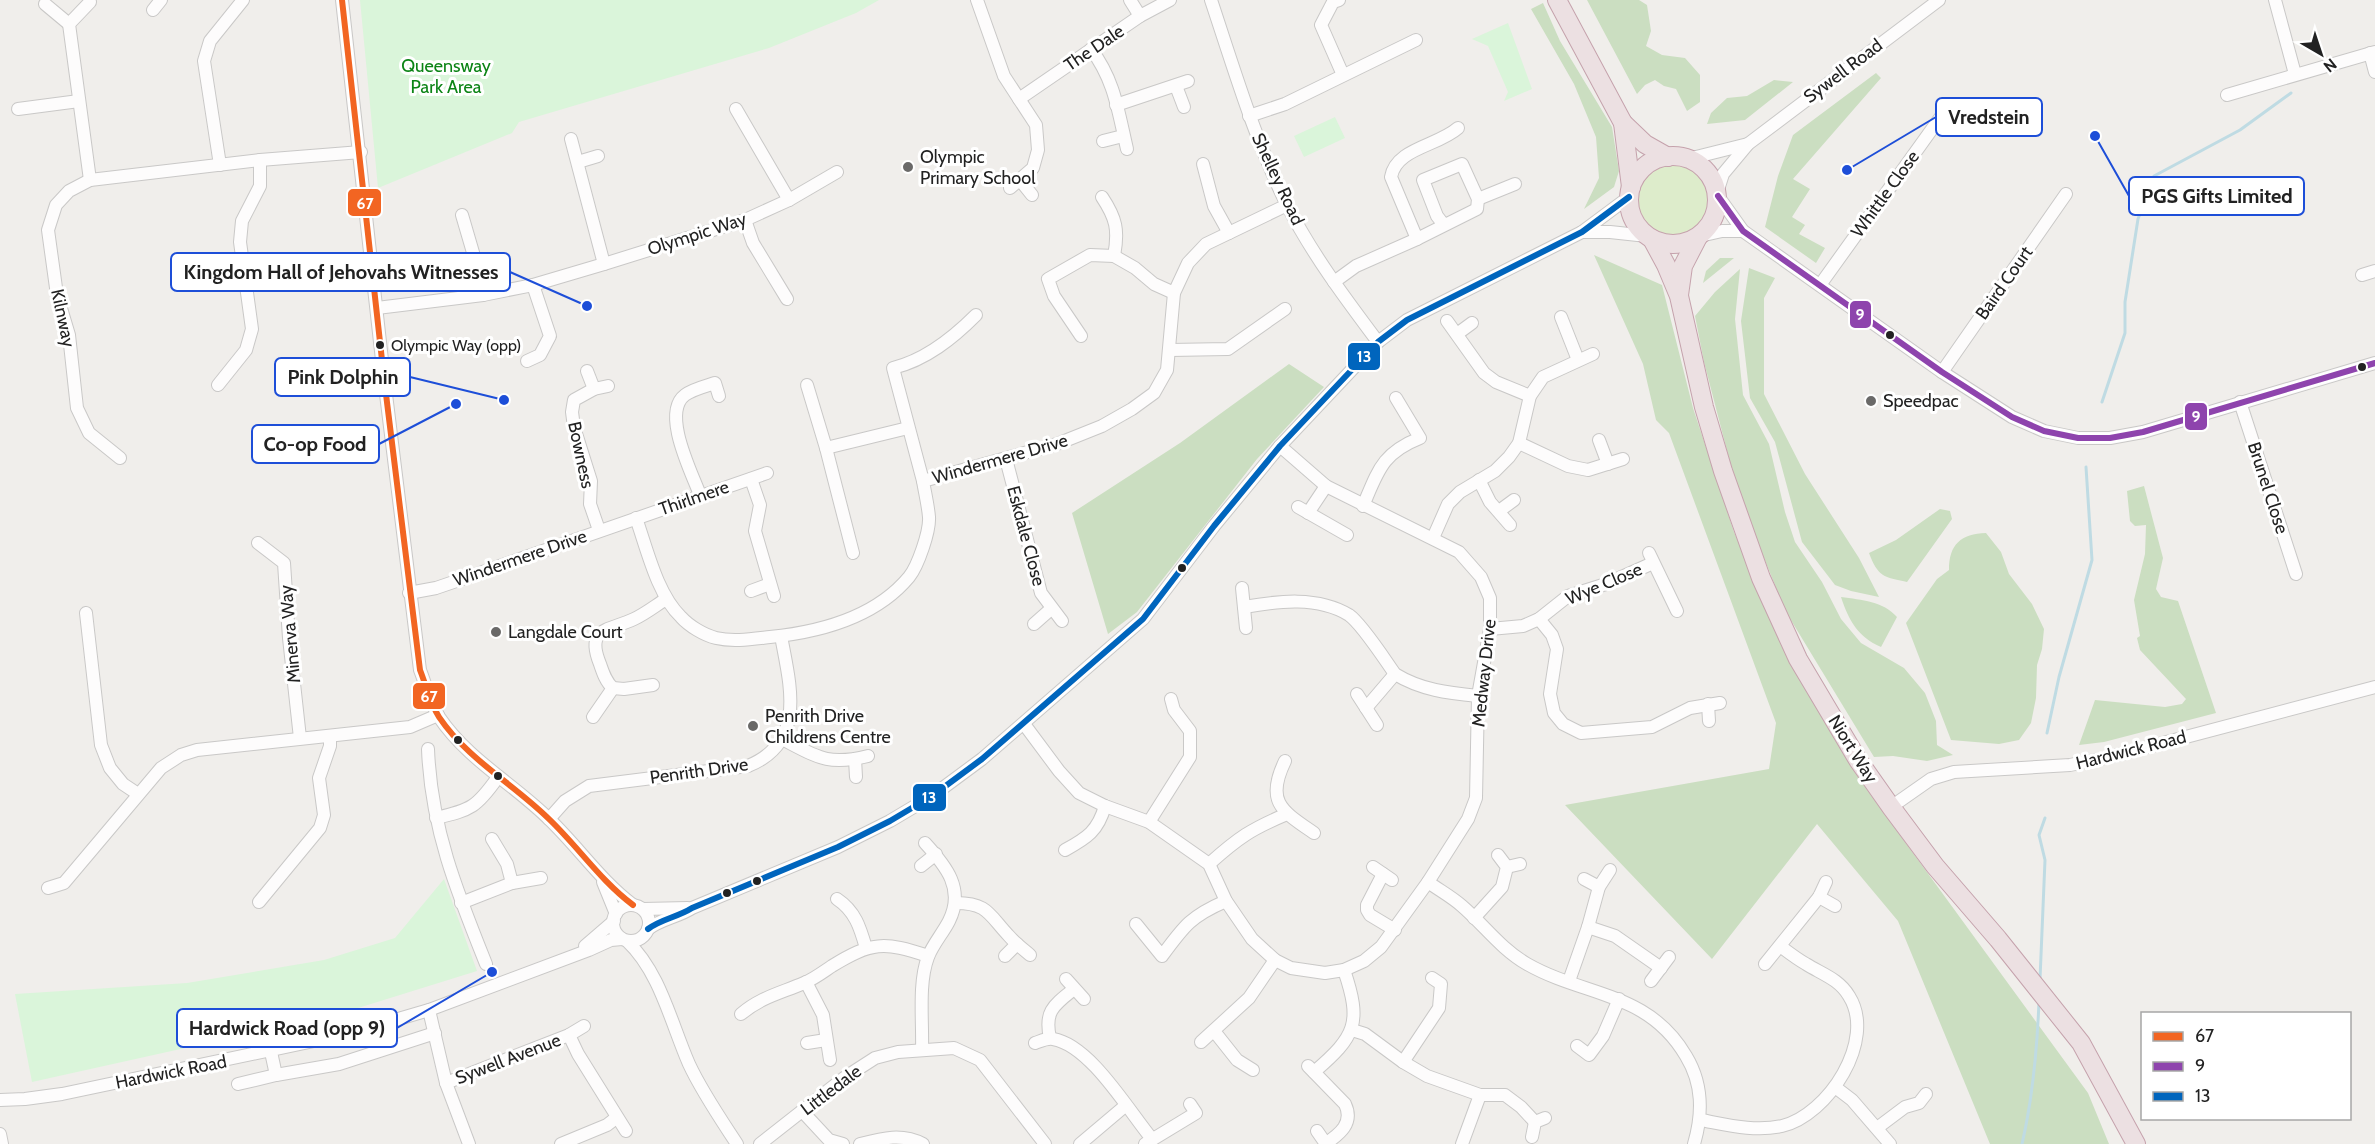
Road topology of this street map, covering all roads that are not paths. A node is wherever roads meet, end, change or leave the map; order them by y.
1 (243, 0) edge
2 (342, 0) edge
3 (976, 0) edge
4 (1130, 0) edge
5 (1170, 0) edge
6 (1211, 0) edge
7 (1339, 0) edge
8 (1557, 0) edge
9 (1939, 0) edge
10 (2275, 0) edge
11 (90, 2) dead end
12 (45, 4) dead end
13 (1140, 16) junction
14 (69, 24) junction
15 (1416, 40) dead end
16 (1091, 49) junction
17 (2372, 53) edge
18 (2375, 72) edge
19 (2295, 74) junction
20 (1343, 75) junction
21 (1188, 81) dead end
22 (1176, 86) junction
23 (2227, 95) dead end
24 (1019, 99) junction
25 (79, 101) junction
26 (1950, 104) dead end
27 (1116, 105) junction
28 (1184, 107) dead end
29 (18, 109) dead end
30 (736, 109) dead end
31 (1250, 116) junction
32 (1623, 123) junction
33 (1458, 128) dead end
34 (1124, 136) junction
35 (571, 139) dead end
36 (1103, 141) dead end
37 (1748, 144) junction
38 (1127, 149) dead end
39 (361, 152) junction
40 (598, 156) dead end
41 (1668, 157) junction
42 (1688, 159) junction
43 (260, 160) junction
44 (578, 162) junction
45 (1203, 164) dead end
46 (220, 165) junction
47 (837, 172) dead end
48 (90, 180) junction
49 (1515, 184) dead end
50 (1630, 192) junction
51 (1717, 194) junction
52 (2066, 194) dead end
53 (1032, 195) dead end
54 (1102, 196) dead end
55 (1478, 199) junction
56 (789, 200) junction
57 (1287, 205) junction
58 (462, 214) dead end
59 (745, 220) junction
60 (1444, 225) junction
61 (1743, 231) junction
62 (1582, 232) junction
63 (1229, 233) junction
64 (1699, 237) junction
65 (1650, 238) junction
66 (1417, 239) junction
67 (1114, 256) junction
68 (604, 264) junction
69 (2375, 271) edge
70 (2362, 275) dead end
71 (1334, 282) junction
72 (533, 285) junction
73 (1820, 285) junction
74 (1174, 293) junction
75 (483, 295) junction
76 (1678, 296) junction
77 (787, 299) dead end
78 (377, 308) junction
79 (1285, 309) dead end
80 (976, 315) dead end
81 (1561, 317) dead end
82 (1447, 321) dead end
83 (1472, 323) dead end
84 (1457, 334) junction
85 (1081, 336) dead end
86 (1378, 342) junction
87 (1170, 350) junction
88 (1593, 354) dead end
89 (1578, 360) junction
90 (527, 362) dead end
91 (2375, 363) edge
92 (587, 371) dead end
93 (1942, 372) junction
94 (218, 385) dead end
95 (807, 385) dead end
96 (608, 386) dead end
97 (594, 389) junction
98 (719, 396) dead end
99 (1530, 396) junction
100 (1396, 398) dead end
101 (2240, 402) junction
102 (908, 428) junction
103 (1599, 440) dead end
104 (1519, 443) junction
105 (1280, 446) junction
106 (826, 448) junction
107 (120, 458) dead end
108 (1006, 459) junction
109 (1623, 459) dead end
110 (1608, 464) junction
111 (767, 473) dead end
112 (751, 479) junction
113 (1479, 480) junction
114 (923, 481) junction
115 (1326, 486) junction
116 (700, 495) junction
117 (1514, 500) dead end
118 (1363, 506) junction
119 (1499, 512) junction
120 (636, 518) junction
121 (1510, 525) dead end
122 (599, 530) junction
123 (1347, 535) dead end
124 (1433, 538) junction
125 (258, 543) dead end
126 (853, 553) dead end
127 (2296, 574) dead end
128 (1242, 588) dead end
129 (751, 591) dead end
130 (410, 592) junction
131 (666, 599) junction
132 (1244, 607) junction
133 (1052, 609) junction
134 (1677, 611) dead end
135 (86, 613) dead end
136 (1539, 619) junction
137 (1062, 621) dead end
138 (1034, 624) dead end
139 (1246, 627) dead end
140 (1490, 629) junction
141 (781, 636) junction
142 (1395, 674) junction
143 (653, 685) dead end
144 (2375, 687) edge
145 (614, 688) junction
146 (1356, 693) dead end
147 (1478, 696) junction
148 (1171, 699) dead end
149 (1366, 708) junction
150 (438, 715) junction
151 (593, 717) dead end
152 (1709, 721) dead end
153 (1023, 724) junction
154 (1377, 725) dead end
155 (330, 736) junction
156 (300, 738) junction
157 (782, 739) junction
158 (428, 749) dead end
159 (868, 756) dead end
160 (855, 759) junction
161 (1285, 761) dead end
162 (498, 777) junction
163 (856, 777) dead end
164 (138, 794) junction
165 (1106, 806) junction
166 (1891, 807) junction
167 (1287, 814) junction
168 (436, 818) junction
169 (549, 819) junction
170 (1149, 822) junction
171 (1314, 833) dead end
172 (492, 839) dead end
173 (925, 843) dead end
174 (1065, 850) dead end
175 (936, 854) junction
176 (1498, 855) dead end
177 (1209, 864) junction
178 (1520, 864) dead end
179 (921, 866) dead end
180 (1507, 867) junction
181 (1610, 870) dead end
182 (1383, 874) dead end
183 (541, 878) dead end
184 (1584, 879) dead end
185 (603, 880) junction
186 (1428, 882) junction
187 (1827, 882) dead end
188 (512, 883) junction
189 (1599, 887) junction
190 (48, 888) dead end
191 (1819, 897) junction
192 (837, 898) dead end
193 (1226, 901) junction
194 (259, 902) dead end
195 (461, 903) junction
196 (956, 903) junction
197 (1835, 906) dead end
198 (638, 907) junction
199 (692, 908) junction
200 (615, 918) junction
201 (1474, 918) junction
202 (1136, 924) dead end
203 (1588, 927) junction
204 (1395, 930) junction
205 (647, 932) junction
206 (625, 940) junction
207 (1017, 944) junction
208 (1780, 946) junction
209 (866, 948) junction
210 (578, 953) junction
211 (1030, 955) dead end
212 (928, 956) junction
213 (1005, 956) dead end
214 (1669, 957) dead end
215 (1275, 960) junction
216 (486, 964) dead end
217 (1765, 964) dead end
218 (1661, 968) junction
219 (1344, 970) junction
220 (652, 974) junction
221 (1432, 978) dead end
222 (1569, 981) junction
223 (1651, 981) dead end
224 (806, 982) junction
225 (1084, 999) dead end
226 (1619, 999) junction
227 (429, 1010) junction
228 (741, 1014) dead end
229 (584, 1026) dead end
230 (1352, 1030) junction
231 (1214, 1031) junction
232 (435, 1034) junction
233 (569, 1035) junction
234 (1050, 1038) junction
235 (826, 1040) junction
236 (1201, 1042) dead end
237 (807, 1043) dead end
238 (1035, 1043) dead end
239 (1577, 1046) dead end
240 (922, 1050) junction
241 (271, 1052) junction
242 (830, 1060) dead end
243 (1403, 1062) junction
244 (1253, 1070) dead end
245 (276, 1075) junction
246 (245, 1079) dead end
247 (447, 1083) junction
248 (1835, 1087) junction
249 (1926, 1094) dead end
250 (1480, 1095) junction
251 (0, 1100) edge
252 (1190, 1104) dead end
253 (1125, 1106) junction
254 (802, 1111) junction
255 (616, 1118) junction
256 (1701, 1120) junction
257 (1877, 1128) junction
258 (626, 1131) dead end
259 (1317, 1131) dead end
260 (0, 1134) edge
261 (1532, 1137) dead end
262 (1148, 1141) edge
263 (2, 1144) edge
264 (469, 1144) edge
265 (563, 1144) edge
266 (736, 1144) edge
267 (760, 1144) edge
268 (843, 1144) edge
269 (860, 1144) edge
270 (924, 1144) edge
271 (1044, 1144) edge
272 (1080, 1144) edge
273 (1326, 1144) edge
274 (1462, 1144) edge
275 (1694, 1144) edge
276 (1890, 1144) edge
277 (2136, 1144) edge

1 - 46 street
2 - 39 street
3 - 24 street
4 - 13 street
5 - 13 street, The Dale
6 - 31 street, Shelley Road
7 - 20 street
8 - 32 highway
9 - 37 street, Sywell Road
10 - 19 street
11 - 14 street
12 - 14 street
13 - 16 street, The Dale
14 - 25 street
15 - 20 street
16 - 24 street, The Dale
16 - 27 street
17 - 18 street
17 - 19 street
19 - 23 street
20 - 31 street
21 - 22 street
22 - 27 street
22 - 28 street
24 - 53 street
25 - 29 street
25 - 48 street
26 - 73 street, Whittle Close
27 - 34 street
30 - 56 street
31 - 57 street, Shelley Road
32 - 41 highway
32 - 50 highway
33 - 66 street
34 - 36 street
34 - 38 street
35 - 44 street
37 - 42 street, Sywell Road
37 - 51 street, Sywell Road
39 - 43 street, Kilnway
39 - 78 street
40 - 44 street
41 - 42 highway
41 - 50 highway
42 - 51 highway
43 - 46 street, Kilnway
43 - 94 street
44 - 68 street
45 - 63 street
46 - 48 street, Kilnway
47 - 56 street, Olympic Way
48 - 107 street, Kilnway
49 - 55 street
50 - 62 street
50 - 65 highway
51 - 61 street
51 - 64 highway
52 - 93 street, Baird Court
54 - 67 street
55 - 60 street
55 - 60 street
56 - 59 street, Olympic Way
57 - 63 street, Windermere Drive
57 - 71 street, Shelley Road
58 - 75 street
59 - 68 street, Olympic Way
59 - 77 street
60 - 66 street
61 - 64 street
61 - 73 street
62 - 65 street
62 - 86 street
63 - 74 street, Windermere Drive
64 - 65 highway
64 - 76 highway, Niort Way
65 - 76 highway, Niort Way
66 - 71 street
67 - 74 street
67 - 85 street
68 - 72 street, Olympic Way
69 - 70 street
71 - 86 street, Shelley Road
72 - 75 street, Olympic Way
72 - 90 street
73 - 93 street
74 - 87 street, Windermere Drive
75 - 78 street, Olympic Way
76 - 166 highway, Niort Way
78 - 130 street
79 - 87 street
80 - 102 street
81 - 89 street
82 - 84 street
83 - 84 street
84 - 99 street
86 - 105 street
87 - 108 street, Windermere Drive
88 - 89 street
89 - 99 street
91 - 101 street
92 - 97 street
93 - 101 street
95 - 106 street
96 - 97 street, Bowness
97 - 122 street, Bowness
98 - 116 street
99 - 104 street
100 - 118 street
101 - 127 street, Brunel Close
102 - 106 street
102 - 114 street
103 - 110 street
104 - 110 street
104 - 113 street
105 - 115 street, Medway Drive
105 - 153 street
106 - 126 street
108 - 114 street, Windermere Drive
108 - 133 street, Eskdale Close
109 - 110 street
111 - 112 street, Thirlmere
112 - 116 street, Thirlmere
112 - 129 street, Thirlmere
113 - 119 street
113 - 124 street
114 - 141 street, Windermere Drive
115 - 118 street, Medway Drive
115 - 123 street
116 - 120 street, Thirlmere
117 - 119 street
118 - 124 street, Medway Drive
119 - 121 street
120 - 122 street, Windermere Drive
120 - 131 street, Windermere Drive
122 - 130 street, Windermere Drive
124 - 140 street, Medway Drive
125 - 156 street, Minerva Way
128 - 132 street
130 - 150 street
131 - 141 street, Windermere Drive
131 - 145 street
132 - 139 street
132 - 142 street
133 - 137 street, Eskdale Close
133 - 138 street, Eskdale Close
134 - 136 street, Wye Close
135 - 164 street
136 - 140 street, Wye Close
136 - 152 street
140 - 147 street, Medway Drive
141 - 157 street, Penrith Drive
142 - 147 street
142 - 149 street
143 - 145 street
144 - 166 street, Hardwick Road
145 - 151 street
146 - 149 street
147 - 186 street, Medway Drive
148 - 170 street
149 - 154 street
150 - 155 street
150 - 162 street
153 - 165 street
153 - 199 street
155 - 156 street
155 - 194 street
156 - 164 street
157 - 160 street
157 - 169 street, Penrith Drive
158 - 168 street
159 - 160 street
160 - 163 street
161 - 167 street
162 - 168 street
162 - 169 street
164 - 190 street
165 - 170 street
165 - 174 street
166 - 277 highway, Niort Way
167 - 171 street
167 - 177 street
168 - 195 street
169 - 185 street
170 - 177 street
172 - 188 street
173 - 175 street
175 - 179 street
175 - 196 street
176 - 180 street
177 - 193 street, Medway Drive
178 - 180 street
180 - 201 street
181 - 189 street
182 - 204 street
183 - 188 street
184 - 189 street
185 - 198 street
185 - 200 street
186 - 201 street
186 - 204 street, Medway Drive
187 - 191 street
188 - 195 street
189 - 203 street
191 - 197 street
191 - 208 street
192 - 209 street
193 - 202 street
193 - 215 street, Medway Drive
195 - 216 street
196 - 207 street
196 - 212 street
198 - 199 street
198 - 200 street
198 - 205 street
199 - 205 street
200 - 206 street
200 - 210 street, Hardwick Road
201 - 222 street
203 - 218 street
203 - 222 street
204 - 219 street, Medway Drive
205 - 206 street
205 - 220 street
206 - 210 street, Hardwick Road
206 - 220 street
207 - 211 street
207 - 213 street
208 - 217 street
208 - 248 street
209 - 212 street
209 - 224 street
210 - 227 street, Hardwick Road
212 - 240 street
214 - 218 street
215 - 219 street, Medway Drive
215 - 231 street
218 - 223 street
219 - 230 street
220 - 266 street
221 - 243 street
222 - 226 street
224 - 228 street
224 - 235 street
225 - 234 street
226 - 239 street
226 - 256 street
227 - 232 street
227 - 241 street, Hardwick Road
229 - 233 street, Sywell Avenue
230 - 243 street
230 - 273 street
231 - 236 street
231 - 244 street
232 - 245 street
232 - 247 street
233 - 247 street, Sywell Avenue
233 - 255 street, Sywell Avenue
234 - 238 street
234 - 253 street
235 - 237 street
235 - 242 street
240 - 254 street, Littledale
240 - 271 street, Littledale
241 - 245 street
241 - 251 street, Hardwick Road
243 - 250 street
245 - 246 street
247 - 264 street
248 - 256 street
248 - 257 street
249 - 257 street
250 - 261 street
250 - 274 street
252 - 262 street
253 - 262 street
253 - 272 street
254 - 267 street, Littledale
254 - 268 street
255 - 258 street, Sywell Avenue
255 - 265 street
256 - 275 street
257 - 276 street
259 - 273 street
260 - 263 street
269 - 270 street

